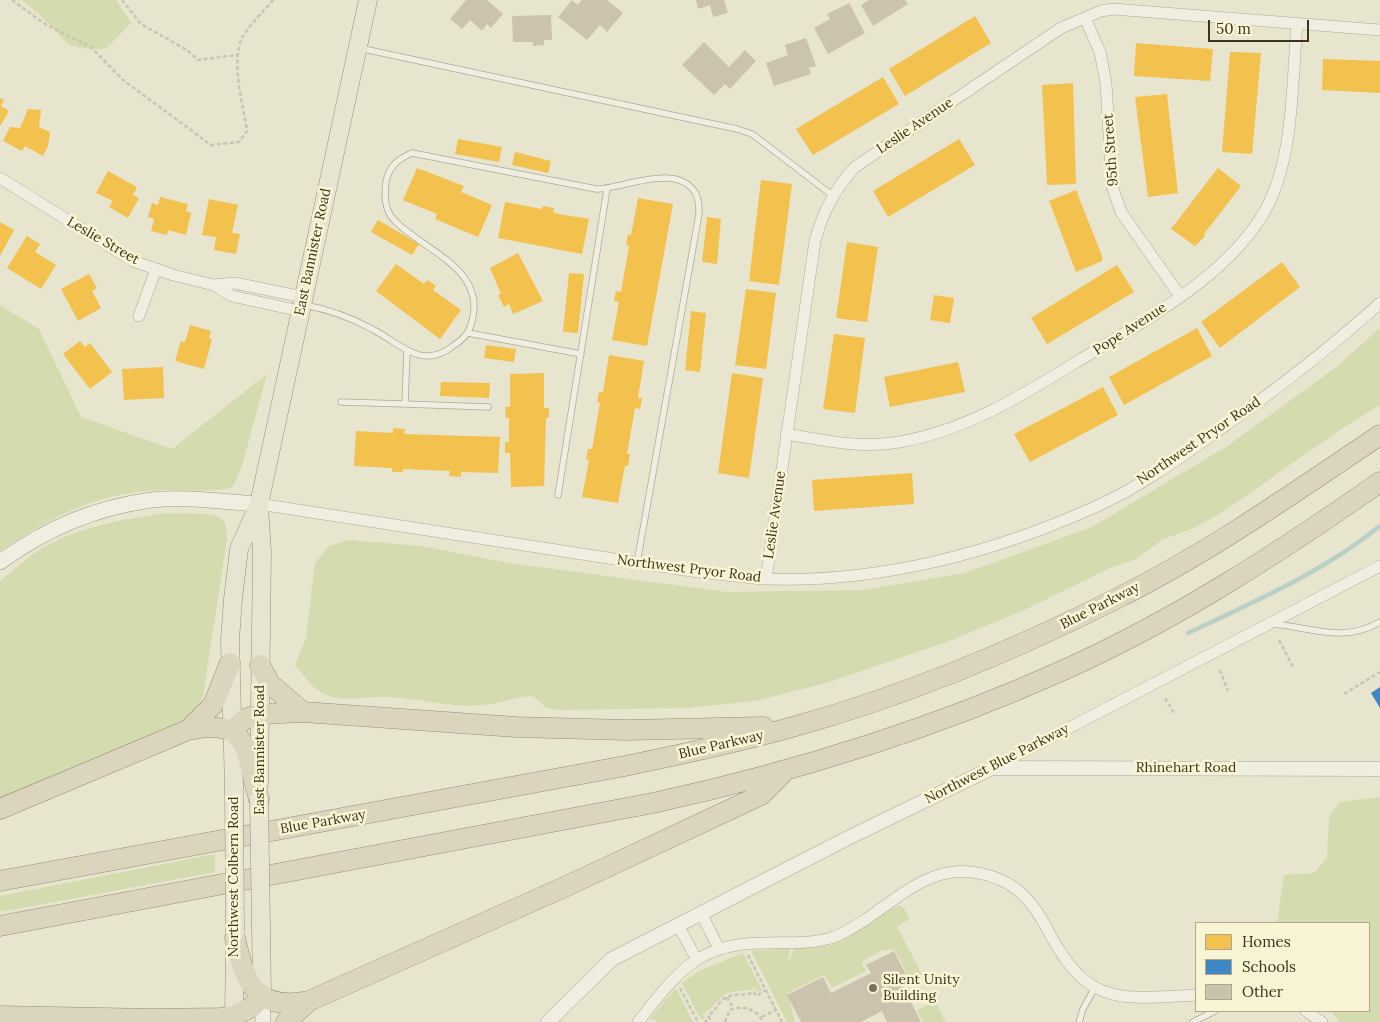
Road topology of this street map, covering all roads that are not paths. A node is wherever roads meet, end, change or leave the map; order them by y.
1 (368, 0) edge
2 (1085, 18) junction
3 (1297, 23) junction
4 (1380, 30) edge
5 (357, 47) junction
6 (0, 178) edge
7 (607, 189) junction
8 (832, 195) junction
9 (156, 269) junction
10 (1180, 296) junction
11 (1380, 303) edge
12 (302, 304) junction
13 (140, 316) dead end
14 (468, 333) junction
15 (407, 352) junction
16 (581, 354) junction
17 (341, 402) dead end
18 (405, 404) junction
19 (488, 407) dead end
20 (786, 434) junction
21 (1380, 435) edge
22 (1380, 482) edge
23 (558, 495) dead end
24 (259, 504) junction
25 (0, 562) edge
26 (637, 563) junction
27 (1380, 566) edge
28 (766, 579) junction
29 (1380, 622) edge
30 (1270, 624) junction
31 (230, 663) junction
32 (260, 666) junction
33 (303, 712) junction
34 (260, 714) junction
35 (796, 726) junction
36 (188, 730) junction
37 (231, 731) junction
38 (992, 768) junction
39 (1380, 769) edge
40 (784, 772) junction
41 (259, 799) junction
42 (0, 809) edge
43 (0, 881) edge
44 (701, 913) junction
45 (678, 925) junction
46 (0, 926) edge
47 (235, 935) junction
48 (719, 949) junction
49 (697, 960) junction
50 (1094, 989) junction
51 (262, 995) junction
52 (1195, 995) edge
53 (309, 1001) junction
54 (1213, 1012) edge
55 (1307, 1012) edge
56 (0, 1016) edge
57 (235, 1019) edge
58 (158, 1020) edge
59 (263, 1022) edge
60 (286, 1022) edge
61 (548, 1022) edge
62 (638, 1022) edge
63 (1080, 1022) edge
64 (1193, 1022) edge
65 (1322, 1022) edge

1 - 5 main road, East Bannister Road
2 - 3 street, Leslie Avenue
2 - 8 street, Leslie Avenue
2 - 10 street, 95th Street
3 - 4 street, Leslie Avenue
3 - 10 street, Pope Avenue
5 - 8 lane
5 - 12 main road, East Bannister Road
6 - 9 street, Leslie Street
7 - 14 lane
7 - 16 lane
7 - 26 lane
8 - 20 street, Leslie Avenue
9 - 12 street, Leslie Street
9 - 13 street
10 - 20 street, Pope Avenue
11 - 28 street, Northwest Pryor Road
12 - 15 lane
12 - 24 main road, East Bannister Road
14 - 15 lane
14 - 16 lane
15 - 18 lane
16 - 23 lane
17 - 18 lane
18 - 19 lane
20 - 28 street, Leslie Avenue
21 - 35 highway, Blue Parkway
22 - 40 highway
24 - 25 main road, Northwest Pryor Road
24 - 26 street, Northwest Pryor Road
24 - 31 main road, East Bannister Road
24 - 32 main road, East Bannister Road
26 - 28 street, Northwest Pryor Road
27 - 30 street, Northwest Blue Parkway
29 - 30 lane
30 - 38 street, Northwest Blue Parkway
31 - 36 highway
31 - 37 main road, East Bannister Road
32 - 33 highway
32 - 34 main road, East Bannister Road
33 - 34 highway
33 - 35 highway
34 - 37 highway
34 - 41 main road, East Bannister Road
35 - 43 highway, Blue Parkway
36 - 37 highway
36 - 42 highway
37 - 41 highway
37 - 47 main road, Northwest Colbern Road, bridge
38 - 39 street, Rhinehart Road
38 - 44 street, Northwest Blue Parkway
40 - 46 highway
40 - 53 highway
41 - 51 main road, East Bannister Road, bridge
44 - 45 street, Northwest Blue Parkway
44 - 48 street
45 - 49 street
45 - 61 street, Northwest Blue Parkway
47 - 51 highway
47 - 57 main road, Northwest Colbern Road
48 - 49 street
48 - 50 street
49 - 62 street
50 - 52 street
50 - 63 lane
51 - 53 highway
51 - 57 highway
51 - 59 main road
53 - 60 highway
54 - 64 lane
55 - 65 street
56 - 58 highway
57 - 58 highway

